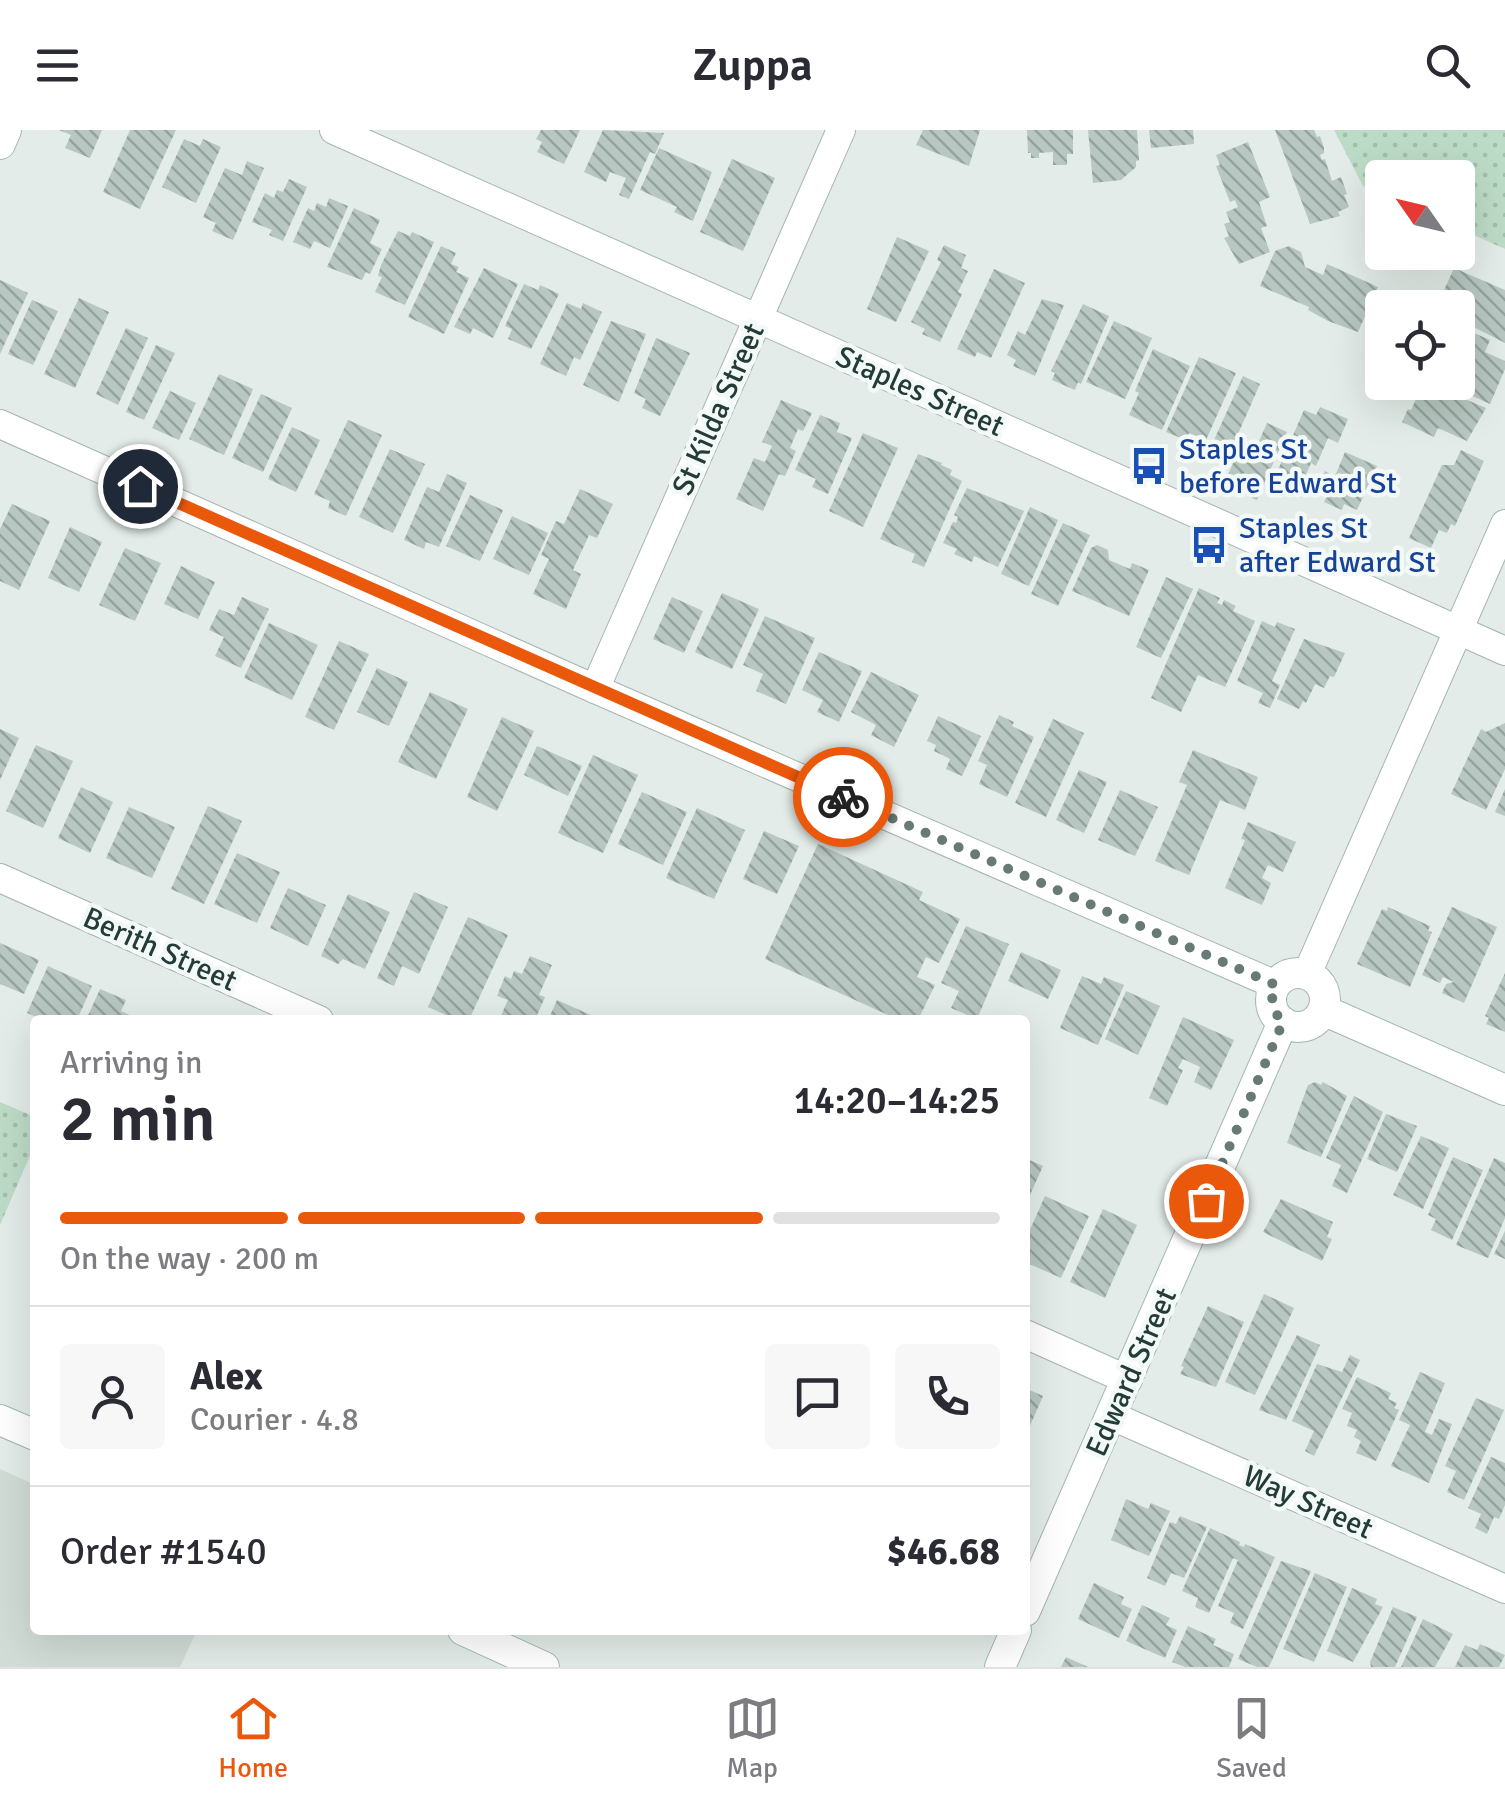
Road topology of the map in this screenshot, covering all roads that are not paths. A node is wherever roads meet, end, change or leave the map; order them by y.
1 (6, 130) edge
2 (334, 130) edge
3 (841, 130) edge
4 (0, 144) edge
5 (759, 319) junction
6 (0, 424) edge
7 (1505, 524) edge
8 (1459, 631) junction
9 (1505, 651) edge
10 (594, 689) junction
11 (0, 878) edge
12 (1307, 974) junction
13 (1276, 985) junction
14 (1323, 1010) junction
15 (308, 1015) edge
16 (1283, 1022) junction
17 (1505, 1090) edge
18 (1030, 1336) edge
19 (1128, 1380) junction
20 (1112, 1416) junction
21 (0, 1420) edge
22 (30, 1433) edge
23 (1505, 1588) edge
24 (1030, 1599) edge
25 (474, 1635) edge
26 (1014, 1635) edge
27 (544, 1667) edge
28 (1000, 1667) edge

1 - 4 street
2 - 5 street, Staples Street
3 - 5 street, St Kilda Street
5 - 8 street, Staples Street
5 - 10 street, St Kilda Street
6 - 10 street
7 - 8 street
8 - 9 street, Staples Street
8 - 12 street
10 - 13 street
11 - 15 street, Berith Street
12 - 13 street
12 - 14 street
13 - 16 street
14 - 16 street
14 - 17 street
16 - 19 street, Edward Street
18 - 19 street
19 - 20 street, Edward Street
20 - 23 street, Way Street
20 - 24 street, Edward Street
21 - 22 street
25 - 27 street
26 - 28 street

